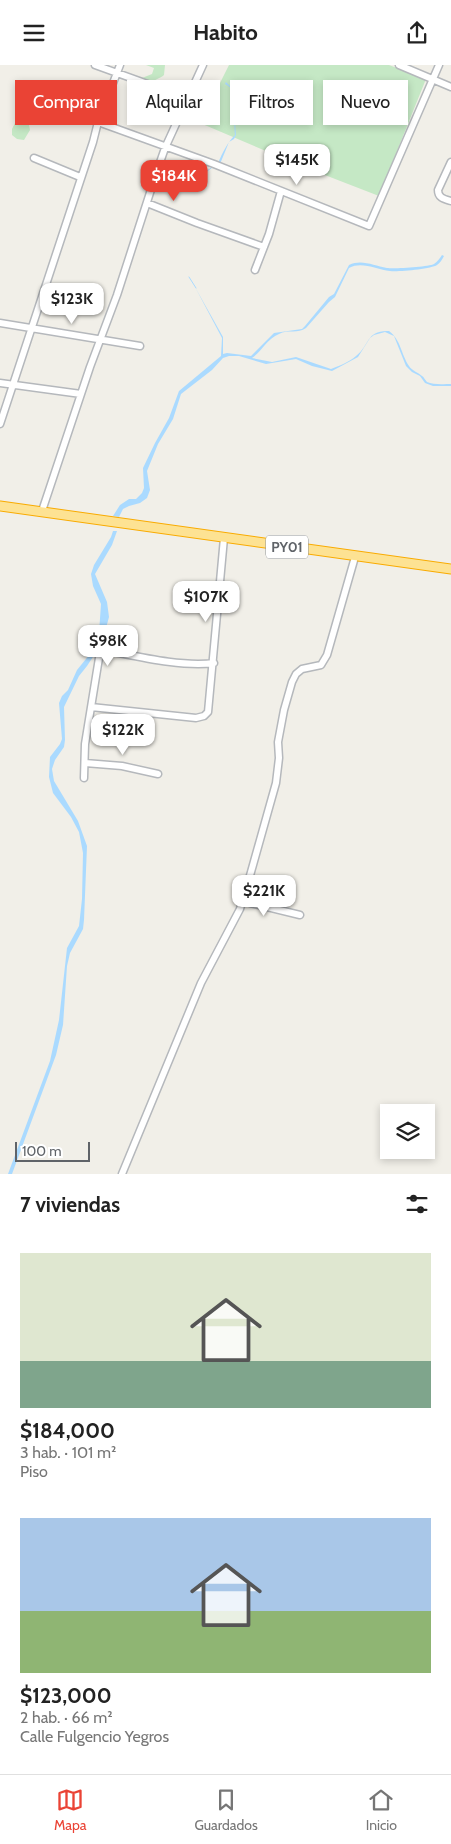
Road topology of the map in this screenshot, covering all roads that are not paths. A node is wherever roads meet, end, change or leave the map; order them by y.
1 (95, 65) edge
2 (120, 65) edge
3 (203, 65) edge
4 (399, 65) edge
5 (439, 65) edge
6 (117, 73) junction
7 (434, 78) junction
8 (114, 80) edge
9 (136, 80) edge
10 (196, 80) edge
11 (451, 87) edge
12 (97, 125) edge
13 (106, 125) edge
14 (176, 125) edge
15 (166, 148) junction
16 (34, 158) dead end
17 (451, 162) edge
18 (80, 177) junction
19 (281, 191) junction
20 (451, 201) edge
21 (146, 203) junction
22 (264, 247) junction
23 (255, 270) dead end
24 (0, 323) edge
25 (30, 328) junction
26 (101, 341) junction
27 (140, 345) dead end
28 (0, 383) edge
29 (13, 385) junction
30 (82, 394) junction
31 (0, 424) edge
32 (0, 506) edge
33 (42, 511) junction
34 (224, 538) junction
35 (355, 557) junction
36 (451, 569) edge
37 (214, 663) junction
38 (91, 707) junction
39 (85, 763) junction
40 (158, 774) dead end
41 (84, 778) dead end
42 (244, 895) junction
43 (300, 915) dead end
44 (122, 1174) edge

1 - 6 street
2 - 6 street
3 - 10 street
4 - 7 street
5 - 7 street
6 - 8 street
6 - 9 street
7 - 11 street
7 - 19 street
12 - 18 street
13 - 15 street
14 - 15 street
15 - 19 street
15 - 21 street
16 - 18 street
17 - 20 street
18 - 25 street
19 - 22 street
21 - 22 street
21 - 26 street
22 - 23 street
24 - 25 street
25 - 26 street
25 - 29 street
26 - 27 street
26 - 30 street
28 - 29 street
29 - 30 street
29 - 31 street
30 - 33 street
32 - 33 highway, PY01
33 - 34 highway, PY01
34 - 35 highway, PY01
34 - 37 street
35 - 36 highway, PY01
35 - 42 street
37 - 38 street
37 - 38 street
38 - 39 street
39 - 40 street
39 - 41 street
42 - 43 street
42 - 44 street

